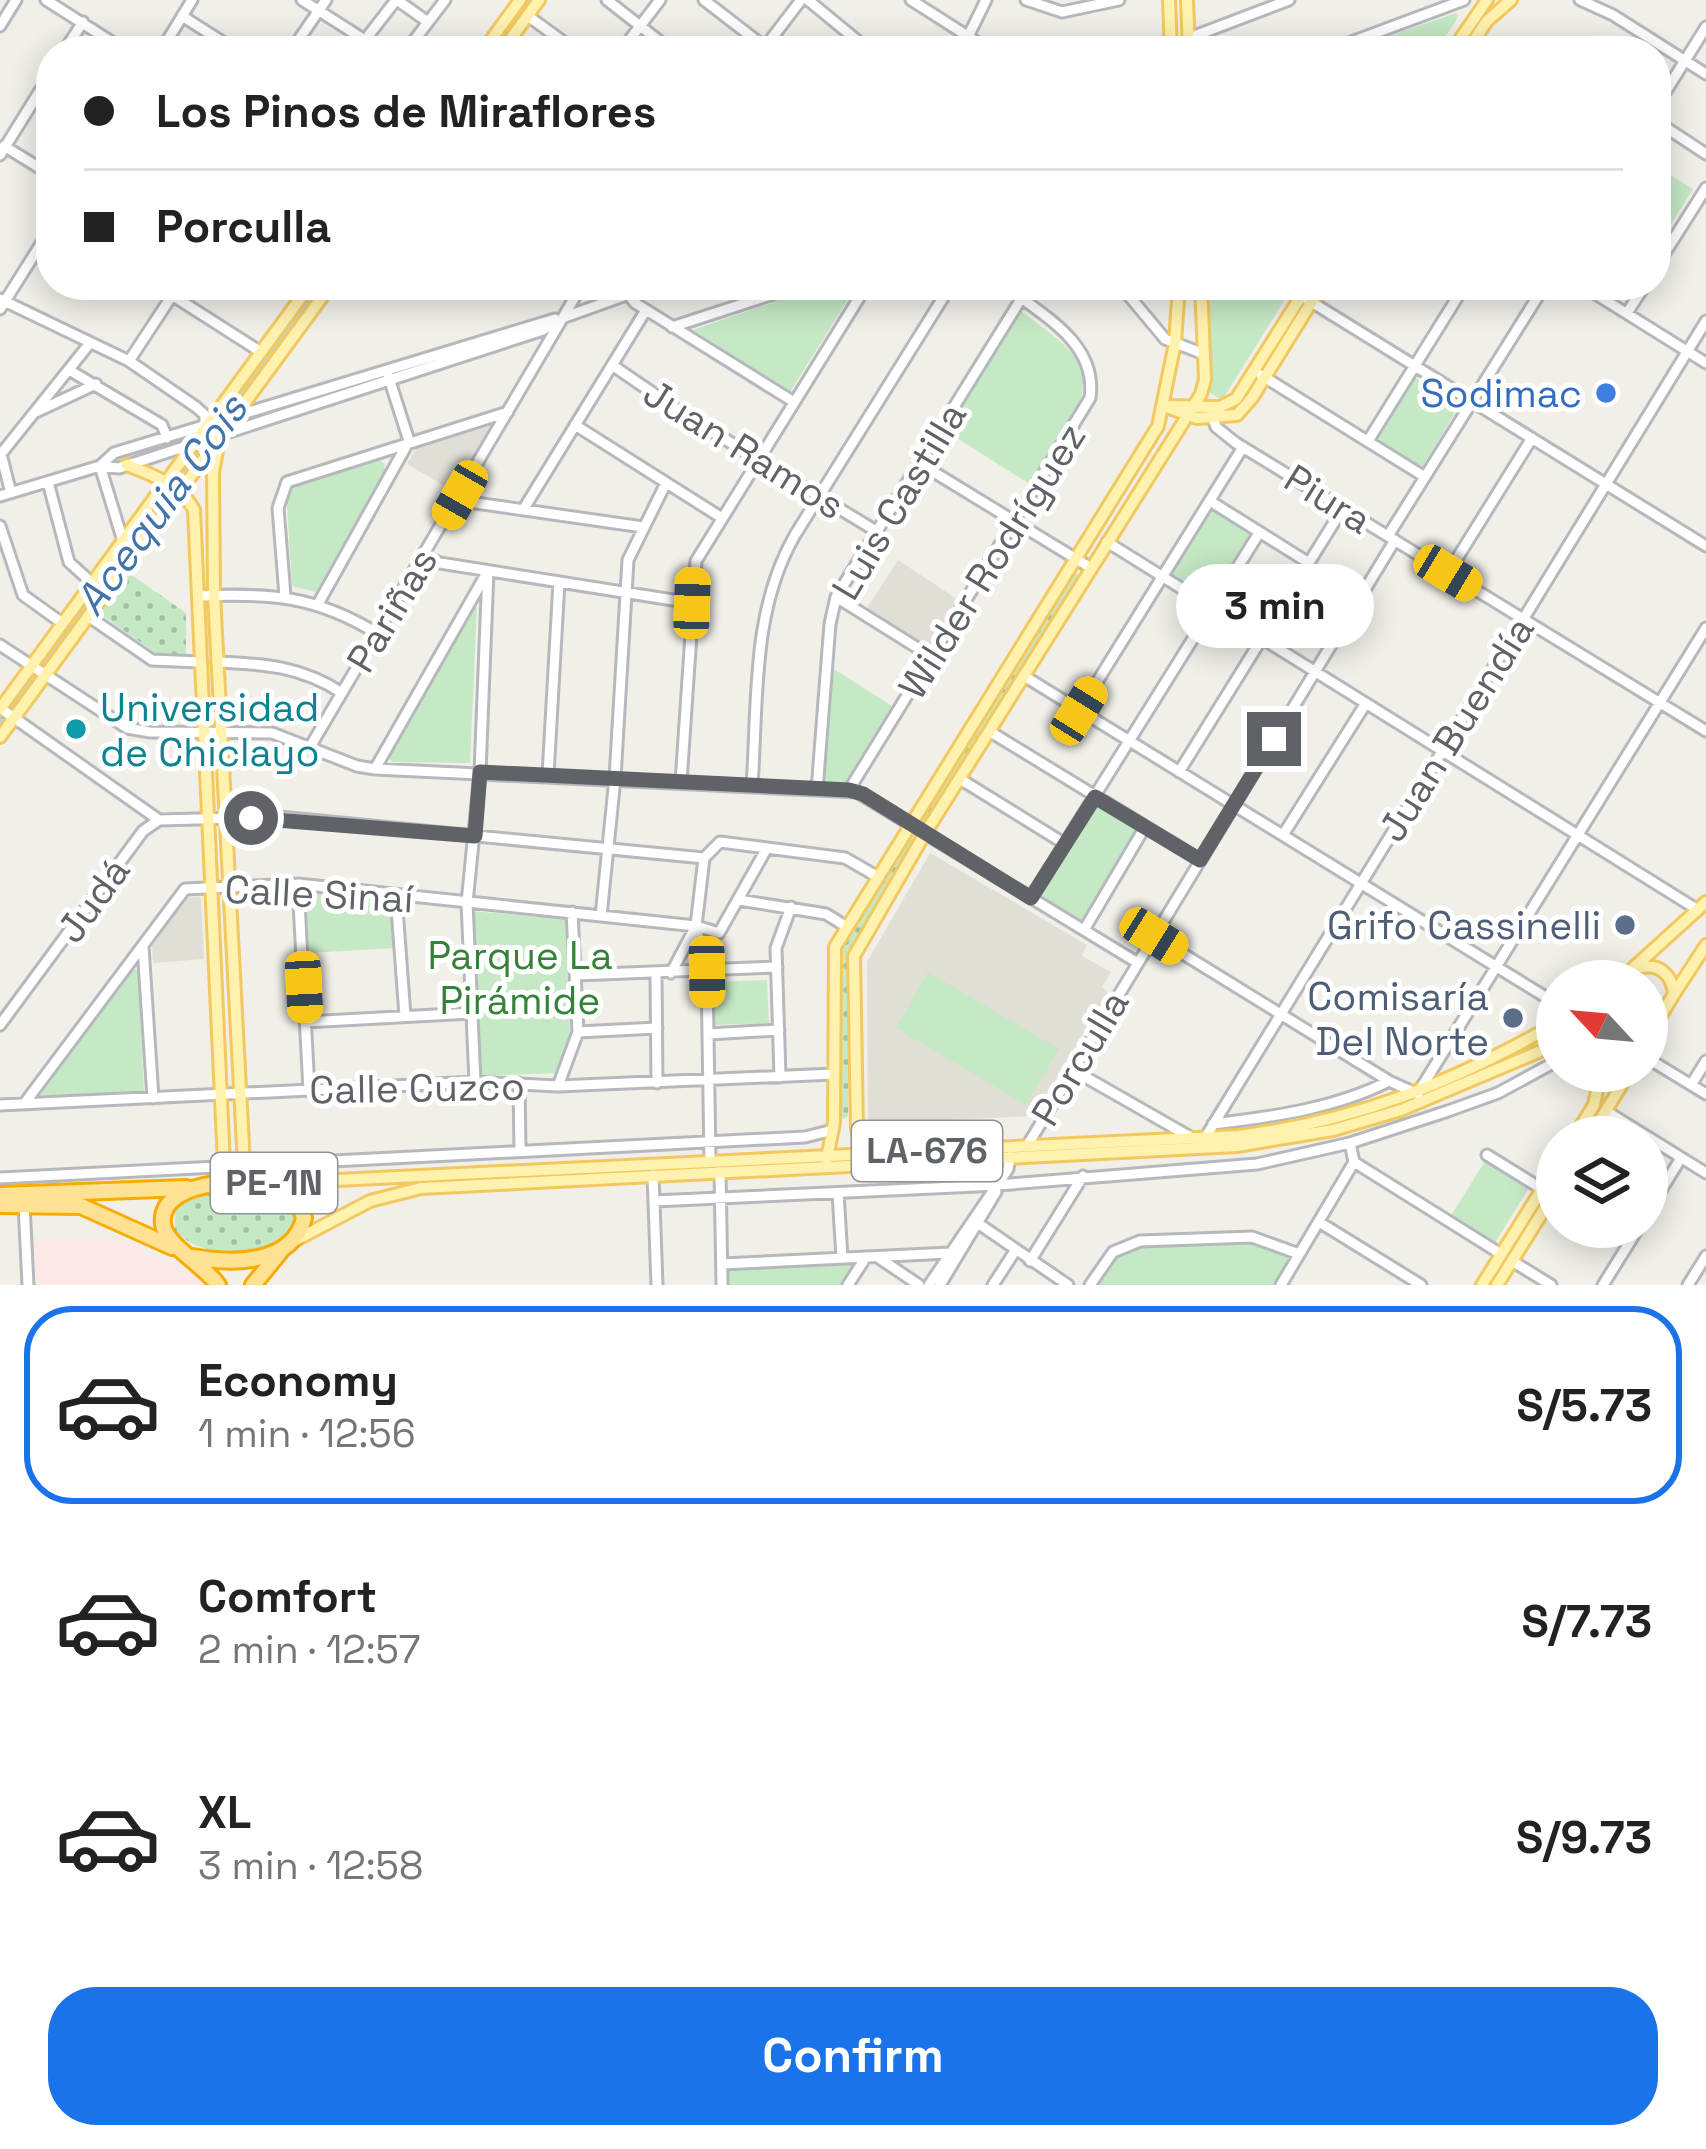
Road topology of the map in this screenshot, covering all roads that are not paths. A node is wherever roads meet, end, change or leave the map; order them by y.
1 (16, 0) edge
2 (192, 0) edge
3 (302, 0) edge
4 (326, 0) edge
5 (396, 0) edge
6 (445, 0) edge
7 (520, 0) edge
8 (539, 0) edge
9 (607, 0) edge
10 (660, 0) edge
11 (704, 0) edge
12 (804, 0) edge
13 (911, 0) edge
14 (986, 0) edge
15 (1026, 0) edge
16 (1119, 0) edge
17 (1169, 0) edge
18 (1187, 0) edge
19 (1289, 0) edge
20 (1427, 0) edge
21 (1464, 0) edge
22 (1487, 0) edge
23 (1510, 0) edge
24 (1580, 0) edge
25 (1602, 0) edge
26 (49, 1) edge
27 (1094, 4) edge
28 (319, 10) junction
29 (1432, 14) junction
30 (1613, 15) junction
31 (182, 16) junction
32 (528, 16) junction
33 (83, 22) junction
34 (428, 22) junction
35 (0, 26) edge
36 (640, 26) junction
37 (1706, 27) edge
38 (74, 36) edge
39 (104, 36) edge
40 (169, 36) edge
41 (213, 36) edge
42 (301, 36) edge
43 (359, 36) edge
44 (368, 36) edge
45 (417, 36) edge
46 (494, 36) edge
47 (513, 36) edge
48 (555, 36) edge
49 (632, 36) edge
50 (653, 36) edge
51 (749, 36) edge
52 (777, 36) edge
53 (851, 36) edge
54 (965, 36) edge
55 (969, 36) edge
56 (1170, 36) edge
57 (1189, 36) edge
58 (1209, 36) edge
59 (1370, 36) edge
60 (1462, 36) edge
61 (1477, 36) edge
62 (1647, 36) edge
63 (1671, 51) edge
64 (1685, 60) junction
65 (1706, 74) edge
66 (1671, 83) edge
67 (36, 96) edge
68 (1671, 131) edge
69 (2, 148) edge
70 (1706, 154) edge
71 (36, 167) edge
72 (1706, 188) edge
73 (1671, 243) edge
74 (36, 251) edge
75 (169, 300) edge
76 (190, 300) edge
77 (299, 300) edge
78 (320, 300) edge
79 (575, 300) edge
80 (608, 300) edge
81 (635, 300) edge
82 (755, 300) edge
83 (858, 300) edge
84 (942, 300) edge
85 (1020, 300) edge
86 (1022, 300) edge
87 (1132, 300) edge
88 (1178, 300) edge
89 (1202, 300) edge
90 (1303, 300) edge
91 (1316, 300) edge
92 (1451, 300) edge
93 (1535, 300) edge
94 (1605, 300) edge
95 (1636, 300) edge
96 (605, 301) joint
97 (2, 303) edge
98 (646, 310) junction
99 (1627, 314) junction
100 (565, 316) junction
101 (1706, 321) edge
102 (672, 327) junction
103 (90, 343) junction
104 (1175, 343) junction
105 (1688, 351) junction
106 (261, 352) junction
107 (1204, 354) junction
108 (129, 361) junction
109 (1706, 363) edge
110 (612, 365) junction
111 (1415, 365) junction
112 (69, 370) junction
113 (388, 374) junction
114 (1260, 374) junction
115 (96, 384) junction
116 (1472, 400) junction
117 (794, 402) junction
118 (1164, 406) junction
119 (1191, 411) junction
120 (508, 412) junction
121 (1212, 413) junction
122 (32, 414) junction
123 (231, 420) junction
124 (575, 425) junction
125 (206, 427) junction
126 (220, 435) junction
127 (167, 438) junction
128 (1532, 438) junction
129 (409, 441) junction
130 (1367, 441) junction
131 (193, 445) junction
132 (1243, 447) junction
133 (757, 459) junction
134 (920, 463) junction
135 (128, 465) junction
136 (100, 466) junction
137 (1425, 477) junction
138 (48, 482) junction
139 (166, 483) junction
140 (666, 483) junction
141 (1606, 484) junction
142 (178, 492) junction
143 (6, 495) edge
144 (460, 495) junction
145 (819, 497) junction
146 (1210, 501) junction
147 (1343, 508) junction
148 (524, 510) junction
149 (722, 518) junction
150 (1016, 523) junction
151 (0, 526) edge
152 (643, 527) junction
153 (876, 531) junction
154 (1259, 533) junction
155 (1391, 538) junction
156 (123, 541) junction
157 (1107, 542) junction
158 (1706, 546) edge
159 (425, 556) junction
160 (1076, 559) junction
161 (1309, 563) junction
162 (1091, 568) junction
163 (488, 571) junction
164 (1448, 573) junction
165 (1163, 577) junction
166 (1231, 578) junction
167 (92, 583) junction
168 (559, 583) junction
169 (214, 595) junction
170 (625, 595) junction
171 (198, 596) junction
172 (285, 596) junction
173 (836, 597) junction
174 (692, 603) junction
175 (318, 604) junction
176 (1213, 608) junction
177 (1281, 609) junction
178 (88, 616) junction
179 (1523, 619) junction
180 (62, 623) junction
181 (1706, 628) edge
182 (378, 634) junction
183 (1263, 639) junction
184 (0, 646) edge
185 (932, 657) junction
186 (200, 662) junction
187 (217, 662) junction
188 (31, 666) junction
189 (46, 672) junction
190 (1315, 672) junction
191 (1024, 676) junction
192 (342, 693) junction
193 (1660, 703) junction
194 (1366, 704) junction
195 (1, 709) edge
196 (1079, 711) junction
197 (14, 718) junction
198 (1706, 730) edge
199 (989, 731) junction
200 (204, 733) junction
201 (219, 733) junction
202 (0, 737) edge
203 (1129, 741) junction
204 (310, 747) junction
205 (1442, 751) junction
206 (375, 769) junction
207 (480, 772) junction
208 (1179, 772) junction
209 (548, 775) junction
210 (615, 778) junction
211 (959, 779) junction
212 (682, 782) junction
213 (752, 786) junction
214 (818, 790) junction
215 (849, 790) junction
216 (1095, 797) junction
217 (1233, 805) junction
218 (217, 819) junction
219 (159, 820) junction
220 (909, 825) junction
221 (1144, 827) junction
222 (475, 836) junction
223 (925, 836) junction
224 (1283, 836) junction
225 (1578, 836) junction
226 (1065, 844) junction
227 (608, 848) junction
228 (767, 848) junction
229 (704, 858) junction
230 (1200, 860) junction
231 (878, 877) junction
232 (1361, 883) junction
233 (298, 884) junction
234 (228, 885) junction
235 (212, 887) junction
236 (396, 896) junction
237 (1031, 898) junction
238 (739, 900) junction
239 (467, 903) junction
240 (1702, 906) edge
241 (791, 908) junction
242 (572, 912) junction
243 (601, 916) junction
244 (696, 926) junction
245 (847, 927) junction
246 (1084, 930) junction
247 (1154, 936) junction
248 (143, 945) junction
249 (1706, 945) edge
250 (1646, 960) edge
251 (1138, 963) junction
252 (1497, 966) junction
253 (777, 967) junction
254 (707, 972) junction
255 (656, 974) junction
256 (671, 974) junction
257 (1668, 974) edge
258 (576, 975) junction
259 (1536, 991) edge
260 (1674, 994) junction
261 (1668, 1004) edge
262 (472, 1013) junction
263 (1281, 1014) junction
264 (405, 1016) junction
265 (305, 1022) junction
266 (0, 1025) edge
267 (656, 1028) junction
268 (779, 1030) junction
269 (578, 1032) junction
270 (709, 1034) junction
271 (1536, 1034) edge
272 (1536, 1051) edge
273 (1706, 1061) edge
274 (1073, 1070) junction
275 (1668, 1071) edge
276 (1536, 1072) edge
277 (834, 1074) junction
278 (780, 1076) junction
279 (710, 1080) junction
280 (1389, 1081) junction
281 (475, 1082) junction
282 (519, 1083) junction
283 (657, 1083) junction
284 (1691, 1085) junction
285 (558, 1086) junction
286 (309, 1090) junction
287 (1617, 1092) edge
288 (238, 1094) junction
289 (1706, 1094) edge
290 (220, 1095) junction
291 (153, 1098) junction
292 (1419, 1098) junction
293 (24, 1104) junction
294 (0, 1105) edge
295 (1606, 1111) junction
296 (1603, 1116) edge
297 (1268, 1118) junction
298 (1214, 1124) junction
299 (833, 1132) junction
300 (1269, 1132) junction
301 (858, 1134) junction
302 (1198, 1138) junction
303 (710, 1141) junction
304 (1350, 1143) junction
305 (1027, 1145) junction
306 (538, 1150) junction
307 (520, 1151) junction
308 (1487, 1155) dead end
309 (1010, 1156) junction
310 (1681, 1158) junction
311 (865, 1160) junction
312 (710, 1161) junction
313 (828, 1162) junction
314 (1354, 1162) junction
315 (225, 1168) junction
316 (244, 1168) junction
317 (539, 1170) junction
318 (720, 1172) junction
319 (1706, 1173) edge
320 (652, 1175) junction
321 (1083, 1176) junction
322 (0, 1178) edge
323 (1668, 1179) edge
324 (274, 1183) junction
325 (245, 1184) junction
326 (1536, 1185) edge
327 (225, 1186) junction
328 (998, 1186) junction
329 (191, 1187) junction
330 (838, 1193) junction
331 (0, 1195) edge
332 (721, 1196) junction
333 (1536, 1200) edge
334 (654, 1201) junction
335 (24, 1204) junction
336 (0, 1205) edge
337 (1536, 1217) edge
338 (1319, 1222) junction
339 (979, 1224) junction
340 (289, 1245) junction
341 (1626, 1248) edge
342 (1015, 1252) junction
343 (950, 1253) junction
344 (1299, 1254) junction
345 (188, 1255) junction
346 (871, 1256) junction
347 (1706, 1256) edge
348 (842, 1258) junction
349 (1506, 1258) junction
350 (1030, 1261) junction
351 (722, 1264) junction
352 (1701, 1275) edge
353 (28, 1285) edge
354 (218, 1285) edge
355 (253, 1285) edge
356 (657, 1285) edge
357 (722, 1285) edge
358 (848, 1285) edge
359 (919, 1285) edge
360 (929, 1285) edge
361 (940, 1285) edge
362 (993, 1285) edge
363 (1069, 1285) edge
364 (1090, 1285) edge
365 (1281, 1285) edge
366 (1421, 1285) edge
367 (1482, 1285) edge
368 (1497, 1285) edge
369 (1551, 1285) edge
370 (1603, 1285) edge
371 (1688, 1285) edge

1 - 35 street
2 - 31 street
3 - 28 street
4 - 28 street
5 - 34 street
5 - 44 street
6 - 34 street
7 - 46 main road
8 - 32 main road
9 - 36 street
10 - 36 street
11 - 51 street
12 - 52 street
12 - 53 street
13 - 54 street
14 - 55 street
15 - 27 street
16 - 27 street
17 - 56 main road
18 - 57 main road
19 - 58 street
20 - 29 street
21 - 29 street
22 - 60 main road
23 - 61 main road
24 - 30 street
25 - 30 street
26 - 33 street
28 - 42 street
28 - 43 street
29 - 59 street
30 - 62 street
31 - 40 street
31 - 41 street
32 - 47 main road
32 - 48 street
33 - 38 street
33 - 39 street
34 - 45 street
36 - 49 street
36 - 50 street
37 - 64 street
63 - 64 street
64 - 65 street
64 - 66 street
67 - 69 street
68 - 70 street
69 - 71 street
72 - 73 street
74 - 97 street
75 - 108 street
76 - 106 street
77 - 106 main road
78 - 123 main road
79 - 100 street, Pariñas
80 - 96 street
81 - 98 street
82 - 102 street
83 - 117 street
84 - 145 street
85 - 134 street, Luis Castilla
86 - 150 street, Wilder Rodríguez
87 - 104 street
88 - 104 main road
89 - 107 main road
90 - 114 main road
91 - 111 street
92 - 111 street
93 - 116 street, Porculla
94 - 99 street
95 - 99 street
96 - 100 street
97 - 103 street
98 - 102 street
98 - 110 street
99 - 105 street
100 - 113 street
100 - 120 street, Pariñas
101 - 105 street, Juan Buendía
102 - 117 street
103 - 108 street
103 - 112 street
104 - 107 street
104 - 118 main road
105 - 109 street
105 - 141 street, Juan Buendía
106 - 125 main road
107 - 119 main road
108 - 125 street
110 - 124 street
110 - 133 street, Juan Ramos
111 - 116 street
111 - 130 street
112 - 115 street
112 - 122 street
113 - 123 street
113 - 126 street
113 - 129 street
114 - 121 main road
114 - 130 street
115 - 122 street
115 - 127 street
116 - 128 street
116 - 137 street, Porculla
117 - 133 street
118 - 119 main road
118 - 160 main road
119 - 121 main road
119 - 157 main road
120 - 129 street
120 - 144 street, Pariñas
121 - 132 street, Piura
122 - 143 street
123 - 125 street
123 - 126 main road
124 - 140 street
124 - 148 street
125 - 127 street
125 - 131 main road
126 - 131 street
126 - 142 main road
126 - 169 main road
127 - 136 street
128 - 141 street
128 - 164 street
129 - 172 street
129 - 175 street
130 - 137 street
131 - 135 street
131 - 139 main road
132 - 146 street
132 - 147 street, Piura
133 - 145 street, Juan Ramos
133 - 149 street
134 - 150 street
134 - 153 street, Luis Castilla
135 - 136 street
135 - 139 main road
136 - 138 street
136 - 156 street
137 - 155 street, Porculla
138 - 143 street
138 - 167 street
139 - 142 main road
139 - 156 main road
140 - 149 street
140 - 152 street
141 - 158 street
141 - 179 street, Juan Buendía
142 - 171 main road
142 - 178 main road
144 - 148 street
144 - 159 street, Pariñas
145 - 153 street, Juan Ramos
145 - 213 street
146 - 154 street
146 - 165 street
147 - 155 street, Piura
147 - 161 street
148 - 152 street
149 - 174 street
150 - 160 street
150 - 185 street, Wilder Rodríguez
151 - 180 street
152 - 170 street
153 - 173 street, Luis Castilla
154 - 161 street
154 - 166 street
155 - 164 street, Piura
155 - 190 street, Porculla
156 - 167 main road
157 - 162 main road
157 - 165 street
159 - 163 street
159 - 182 street, Pariñas
160 - 162 street
160 - 220 main road
161 - 177 street
162 - 191 main road
163 - 168 street
163 - 206 street
163 - 207 street
164 - 179 street, Piura
165 - 176 street
165 - 196 street
166 - 176 street
166 - 177 street
167 - 180 main road
168 - 170 street
168 - 209 street
169 - 171 street
169 - 172 street
169 - 187 main road
170 - 174 street
170 - 210 street
171 - 186 main road
172 - 175 street
173 - 185 street
173 - 214 street, Luis Castilla
174 - 212 street
175 - 182 street
176 - 183 street
176 - 203 street
177 - 183 street
178 - 186 street
178 - 189 main road
179 - 193 street, Piura
179 - 205 street, Juan Buendía
180 - 188 main road
181 - 193 street
182 - 192 street, Pariñas
183 - 190 street
183 - 208 street
184 - 188 street
185 - 215 street, Wilder Rodríguez
186 - 200 main road
187 - 192 street
187 - 201 main road
188 - 189 street
188 - 195 main road
189 - 197 main road
189 - 200 street
190 - 194 street
190 - 217 street, Porculla
191 - 196 street
191 - 199 main road
192 - 204 street, Pariñas
193 - 198 street, Piura
193 - 225 street
194 - 205 street
194 - 224 street
195 - 197 street
196 - 203 street
197 - 202 main road
197 - 219 street
199 - 211 main road
199 - 216 street
200 - 201 street
200 - 218 main road
201 - 204 street
201 - 218 main road
203 - 208 street
203 - 216 street
204 - 206 street
205 - 225 street
205 - 232 street, Juan Buendía
206 - 207 street
207 - 209 street
207 - 222 street
208 - 217 street
209 - 210 street
210 - 212 street
210 - 227 street
211 - 223 main road
211 - 226 street
212 - 213 street
213 - 214 street
214 - 215 street
215 - 220 street
216 - 221 street
216 - 226 street
217 - 224 street
217 - 230 street, Porculla
218 - 219 street, Judá
218 - 222 street, Judá
218 - 234 main road
218 - 235 main road
219 - 266 street, Judá
220 - 223 street
220 - 231 main road
221 - 230 street
221 - 246 street
222 - 227 street, Judá
222 - 239 street
223 - 237 street
223 - 301 main road
224 - 232 street
225 - 240 street
225 - 252 street
226 - 237 street
227 - 229 street, Judá
227 - 243 street
228 - 229 street, Judá
228 - 231 street
228 - 238 street
229 - 244 street
230 - 247 street, Porculla
231 - 245 main road
232 - 252 street
232 - 263 street, Juan Buendía
233 - 234 street, Calle Sinaí
233 - 236 street, Calle Sinaí
233 - 265 street
234 - 235 street, Calle Sinaí
234 - 288 main road
235 - 248 street, Calle Sinaí
235 - 290 main road
236 - 239 street, Calle Sinaí
236 - 264 street
237 - 246 street
238 - 241 street
238 - 244 street, Calle Sinaí
239 - 242 street, Calle Sinaí
239 - 262 street
240 - 250 main road
241 - 245 street
241 - 253 street
242 - 243 street, Calle Sinaí
242 - 258 street
243 - 244 street, Calle Sinaí
244 - 254 street
244 - 256 street
245 - 277 main road
246 - 251 street
247 - 251 street, Porculla
247 - 263 street
248 - 291 street
248 - 293 street, Calle Sinaí
249 - 260 main road
251 - 274 street, Porculla
252 - 259 street
252 - 292 street
253 - 254 street
253 - 268 street
254 - 256 street
254 - 270 street
255 - 256 street
255 - 258 street
255 - 267 street
257 - 260 main road
258 - 269 street
260 - 261 main road
262 - 264 street
262 - 281 street
263 - 280 street
263 - 298 street, Juan Buendía
264 - 265 street
265 - 286 street
267 - 269 street
267 - 283 street
268 - 270 street
268 - 278 street
269 - 285 street
270 - 279 street
271 - 292 main road, LA-676
272 - 292 main road, LA-676
273 - 284 street
274 - 302 street
274 - 305 street, Porculla
275 - 284 street
276 - 304 street
277 - 278 street, Calle Cuzco
277 - 299 main road
278 - 279 street, Calle Cuzco
279 - 283 street, Calle Cuzco
279 - 303 street
280 - 292 street
280 - 297 street
281 - 282 street, Calle Cuzco
281 - 286 street, Calle Cuzco
282 - 285 street, Calle Cuzco
282 - 307 street
283 - 285 street, Calle Cuzco
284 - 289 street
286 - 288 street, Calle Cuzco
287 - 295 main road
288 - 290 street, Calle Cuzco
288 - 316 main road
290 - 291 street, Calle Cuzco
290 - 315 main road
291 - 293 street, Calle Cuzco
292 - 300 main road, LA-676
292 - 309 main road, LA-676
293 - 294 street, Calle Cuzco
295 - 296 main road
295 - 310 street
297 - 298 street
297 - 300 main road
298 - 302 street, Juan Buendía
299 - 301 main road
299 - 303 street
299 - 313 main road
300 - 302 main road, LA-676
301 - 311 main road
302 - 305 main road, LA-676
303 - 306 street
303 - 312 street
304 - 314 street
304 - 321 street
305 - 311 main road, LA-676
306 - 307 street
306 - 317 street
307 - 316 street
308 - 326 street
309 - 311 main road, LA-676
309 - 328 street
310 - 319 street
310 - 323 street
311 - 313 main road, LA-676
312 - 313 main road, LA-676
312 - 317 main road, LA-676
313 - 318 main road, LA-676
314 - 338 street
314 - 349 street
315 - 316 street
315 - 322 street
315 - 327 main road
316 - 325 main road
317 - 324 main road, LA-676
318 - 320 main road, LA-676
318 - 332 street
320 - 334 street
320 - 340 main road, LA-676
321 - 328 street
321 - 350 street
324 - 325 highway, PE-1N
324 - 340 highway, PE-1N
325 - 327 highway, PE-1N
327 - 329 highway, PE-1N
328 - 330 street
328 - 339 street
328 - 343 street
329 - 331 highway, PE-1N
329 - 345 highway, PE-1N
330 - 332 street
330 - 348 street
332 - 334 street
332 - 351 street
333 - 349 main road
334 - 356 street
335 - 336 highway, PE-1N
335 - 345 highway, PE-1N
335 - 353 street
337 - 349 main road
338 - 344 street
338 - 366 street
339 - 342 street
339 - 361 street
340 - 345 highway, PE-1N
340 - 355 highway, PE-1N
341 - 370 street
342 - 350 street
342 - 362 street
343 - 346 street
343 - 360 street
344 - 364 street
344 - 365 street
345 - 354 highway, PE-1N
346 - 348 street
346 - 358 street
346 - 359 street
347 - 352 street
348 - 351 street
349 - 367 main road
349 - 368 main road
349 - 369 street
350 - 363 street
351 - 357 street
352 - 371 street

